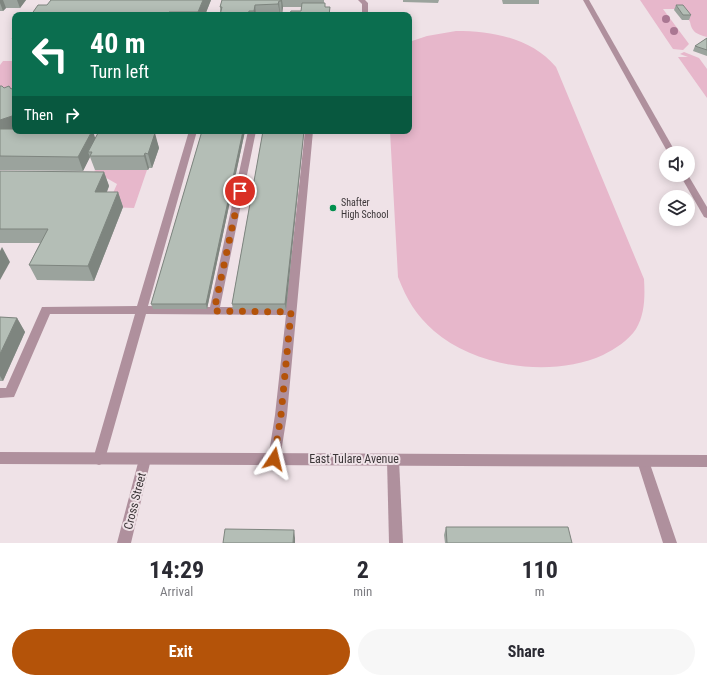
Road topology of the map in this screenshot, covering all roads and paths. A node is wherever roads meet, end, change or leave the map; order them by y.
1 (361, 0) edge
2 (586, 0) edge
3 (365, 12) edge
4 (192, 134) edge
5 (251, 134) edge
6 (309, 134) edge
7 (668, 146) edge
8 (688, 182) edge
9 (707, 215) edge
10 (140, 311) junction
11 (214, 311) junction
12 (291, 312) junction
13 (0, 393) edge
14 (0, 458) edge
15 (99, 458) junction
16 (145, 458) junction
17 (274, 459) junction
18 (393, 460) junction
19 (643, 461) junction
20 (707, 461) edge
21 (124, 543) edge
22 (396, 543) edge
23 (670, 543) edge

1 - 3 street
2 - 7 street
4 - 10 street
5 - 11 street
6 - 12 street
8 - 9 street
10 - 11 street
10 - 13 street
10 - 15 street
11 - 12 street
12 - 17 street
14 - 15 street, East Tulare Avenue
15 - 16 street, East Tulare Avenue
16 - 17 street, East Tulare Avenue
16 - 21 street, Cross Street
17 - 18 street, East Tulare Avenue
18 - 19 street, East Tulare Avenue
18 - 22 street
19 - 20 street, East Tulare Avenue
19 - 23 street

